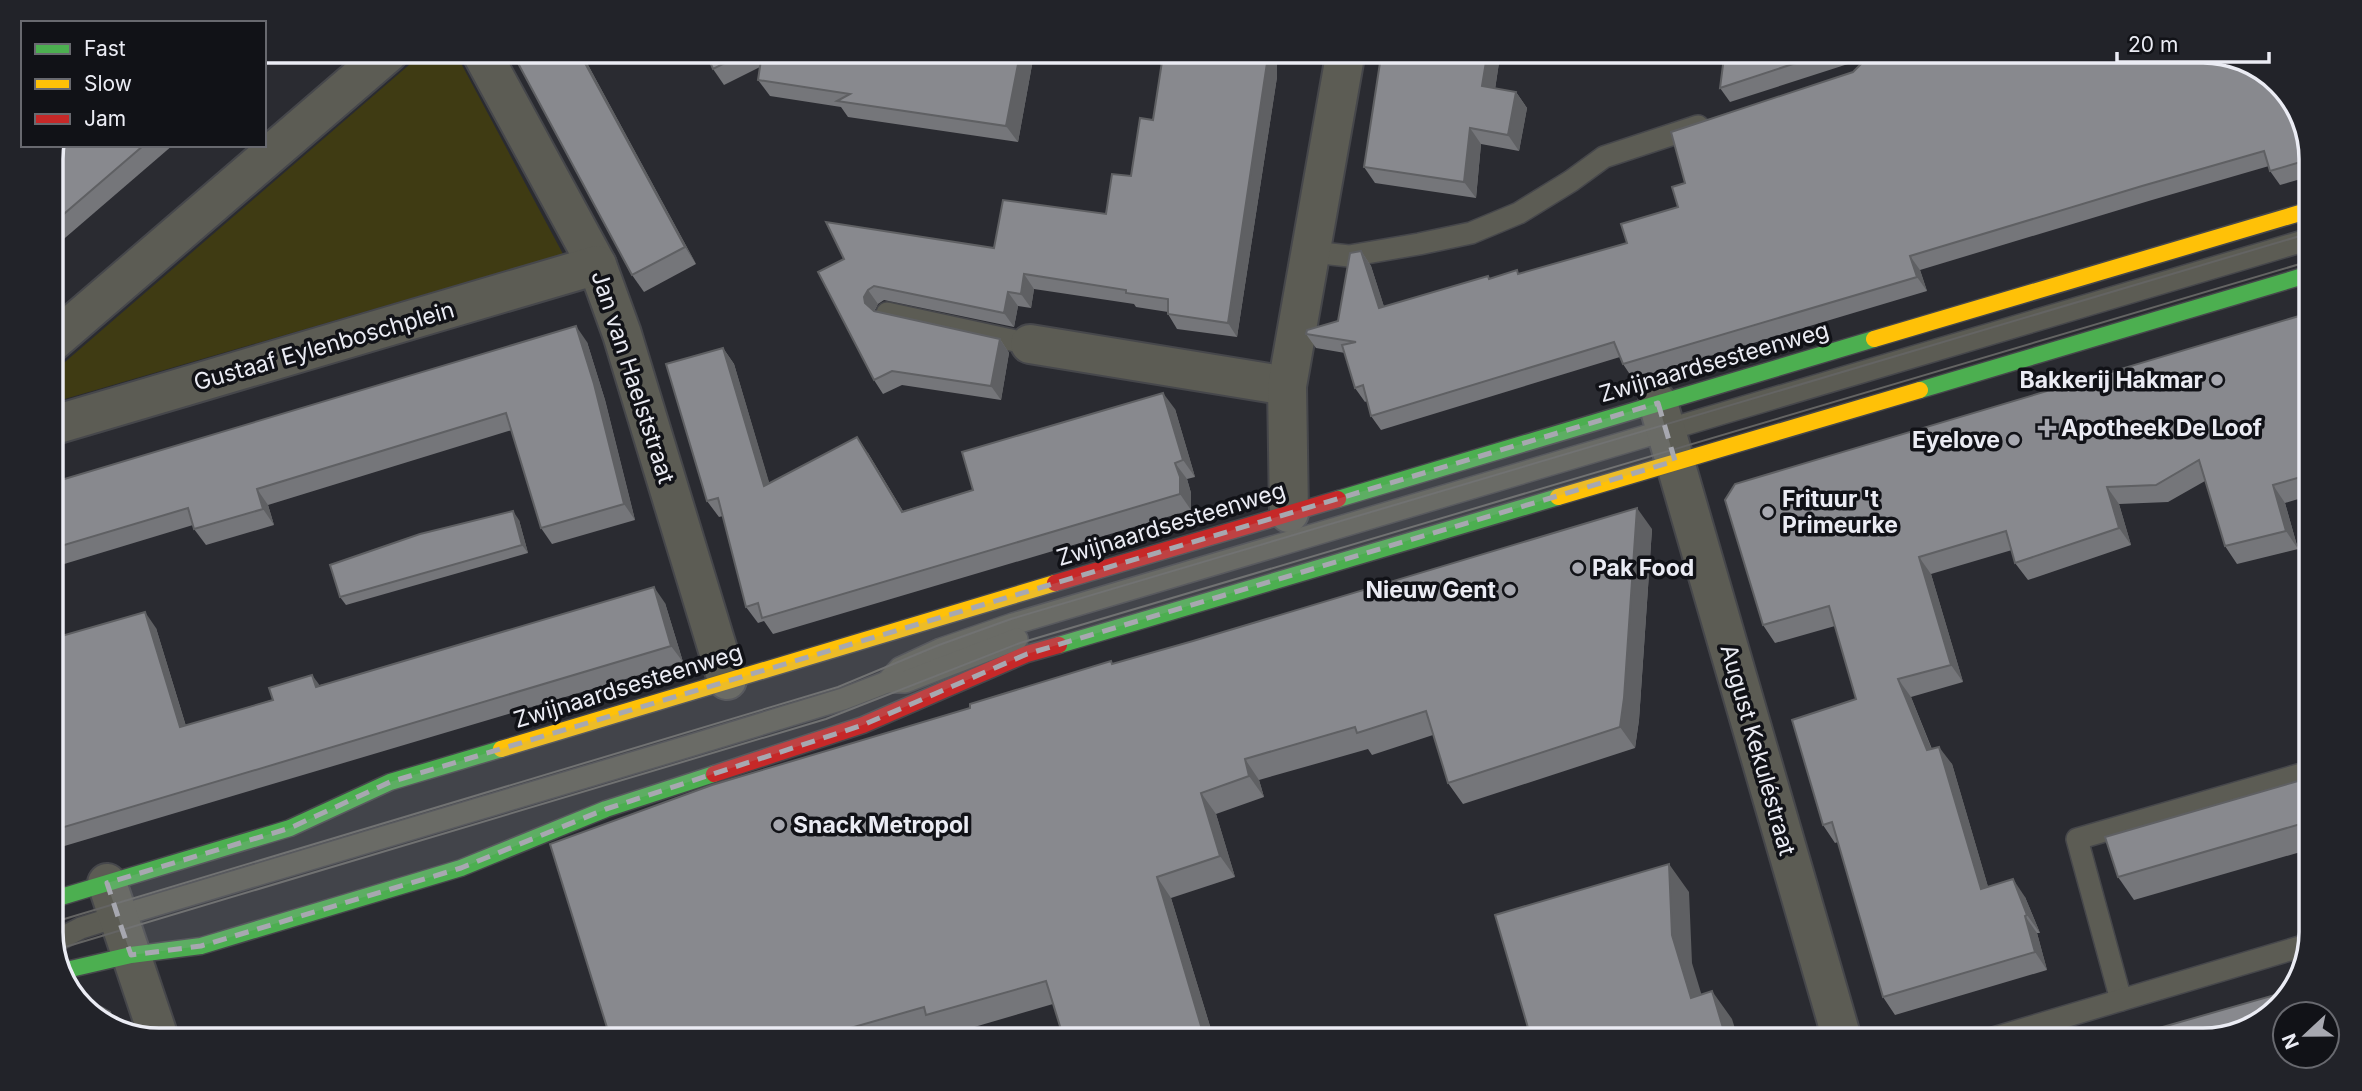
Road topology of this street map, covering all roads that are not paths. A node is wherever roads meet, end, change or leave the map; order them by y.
1 (376, 63) edge
2 (487, 63) edge
3 (1344, 63) edge
4 (1718, 120) edge
5 (2299, 213) edge
6 (2299, 242) edge
7 (1312, 251) junction
8 (2299, 257) edge
9 (597, 265) junction
10 (2299, 277) edge
11 (887, 313) edge
12 (63, 333) edge
13 (1030, 344) joint
14 (1287, 386) junction
15 (1658, 403) junction
16 (63, 422) edge
17 (1675, 461) junction
18 (1289, 513) junction
19 (727, 680) junction
20 (887, 682) junction
21 (2299, 775) edge
22 (63, 900) edge
23 (113, 900) junction
24 (81, 928) junction
25 (63, 929) edge
26 (63, 937) edge
27 (2297, 948) edge
28 (131, 955) junction
29 (71, 969) edge
30 (2121, 1000) junction
31 (155, 1028) edge
32 (1839, 1028) edge
33 (2027, 1028) edge

1 - 12 street
2 - 9 street, Jan van Haelststraat
3 - 7 street
4 - 7 lane
5 - 15 street, Zwijnaardsesteenweg
6 - 20 lane
7 - 14 street
8 - 20 lane
9 - 16 street, Gustaaf Eylenboschplein
9 - 19 street, Jan van Haelststraat
10 - 17 street
11 - 13 lane
13 - 14 street
14 - 18 street
15 - 17 street, August Kekuléstraat
15 - 18 street, Zwijnaardsesteenweg
17 - 28 street
17 - 32 street, August Kekuléstraat
18 - 19 street, Zwijnaardsesteenweg
19 - 23 street, Zwijnaardsesteenweg
20 - 23 lane
21 - 30 lane
22 - 23 street, Zwijnaardsesteenweg
23 - 24 lane
23 - 28 street
24 - 25 lane
24 - 26 lane
27 - 30 lane
28 - 29 street
28 - 31 street
30 - 33 lane

